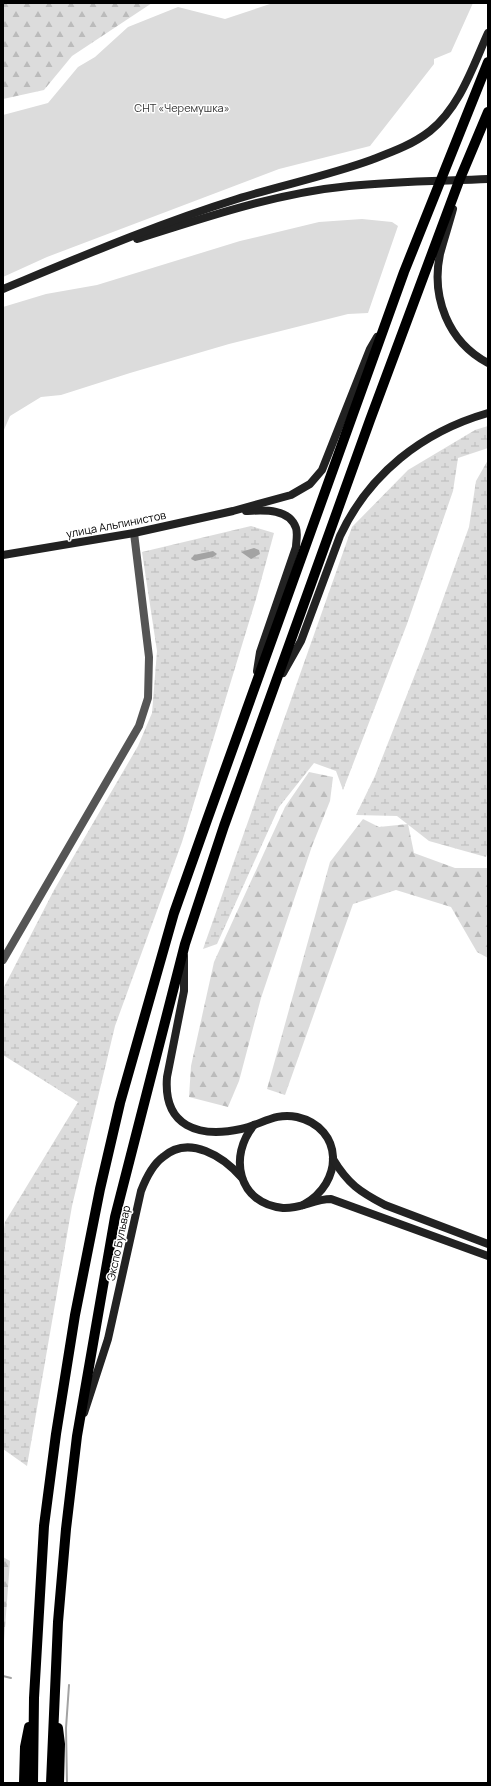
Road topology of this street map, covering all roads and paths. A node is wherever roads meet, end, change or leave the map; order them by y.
1 (488, 32) edge
2 (488, 62) edge
3 (488, 112) edge
4 (486, 120) edge
5 (488, 179) edge
6 (459, 181) junction
7 (76, 259) junction
8 (3, 288) edge
9 (386, 323) junction
10 (488, 363) edge
11 (488, 413) edge
12 (233, 511) junction
13 (134, 533) junction
14 (3, 555) edge
15 (275, 686) junction
16 (254, 688) junction
17 (185, 944) junction
18 (3, 960) edge
19 (254, 1125) junction
20 (333, 1158) junction
21 (242, 1178) junction
22 (303, 1205) junction
23 (488, 1244) edge
24 (488, 1256) edge
25 (79, 1427) junction
26 (34, 1698) junction
27 (54, 1700) junction
28 (24, 1783) edge
29 (32, 1783) edge
30 (51, 1783) edge
31 (59, 1783) edge

1 - 7 main road
2 - 9 main road
3 - 4 main road
4 - 6 main road
5 - 7 main road
6 - 10 main road
6 - 15 main road
7 - 8 main road
9 - 12 main road
9 - 16 main road
11 - 15 main road
12 - 13 main road, улица Альпинистов
12 - 16 main road
13 - 14 main road, улица Альпинистов
13 - 18 street
15 - 17 main road
16 - 26 main road
17 - 19 main road, Экспо Бульвар
17 - 25 main road
19 - 20 main road, Экспо Бульвар
19 - 21 main road, Экспо Бульвар
20 - 22 main road, Экспо Бульвар
20 - 23 main road, Экспо Бульвар
21 - 22 main road, Экспо Бульвар
21 - 25 main road, Экспо Бульвар
22 - 24 main road, Экспо Бульвар
25 - 27 main road
26 - 28 main road
26 - 29 main road
27 - 30 main road
27 - 31 main road

